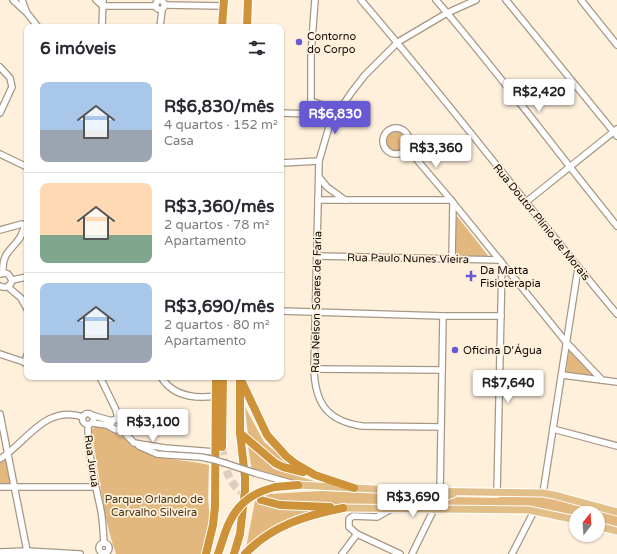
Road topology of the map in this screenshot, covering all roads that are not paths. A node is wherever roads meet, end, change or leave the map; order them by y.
1 (12, 0) edge
2 (22, 0) edge
3 (96, 0) edge
4 (248, 0) edge
5 (315, 0) edge
6 (361, 0) edge
7 (436, 0) edge
8 (476, 0) edge
9 (506, 0) edge
10 (581, 0) edge
11 (103, 3) edge
12 (224, 3) edge
13 (160, 4) edge
14 (27, 13) junction
15 (447, 13) junction
16 (36, 24) edge
17 (102, 24) edge
18 (160, 24) edge
19 (222, 24) edge
20 (247, 24) edge
21 (398, 42) junction
22 (617, 45) edge
23 (0, 67) edge
24 (311, 102) junction
25 (339, 111) junction
26 (0, 113) edge
27 (284, 113) edge
28 (312, 114) junction
29 (331, 120) junction
30 (616, 132) edge
31 (407, 148) junction
32 (0, 154) edge
33 (319, 161) junction
34 (284, 163) edge
35 (24, 166) edge
36 (569, 167) junction
37 (319, 177) junction
38 (318, 200) junction
39 (345, 200) junction
40 (452, 202) junction
41 (526, 202) junction
42 (24, 225) edge
43 (617, 226) edge
44 (24, 228) edge
45 (0, 230) edge
46 (317, 256) junction
47 (452, 259) junction
48 (501, 262) junction
49 (578, 268) junction
50 (1, 273) edge
51 (24, 278) edge
52 (12, 280) junction
53 (0, 286) edge
54 (8, 287) junction
55 (24, 303) edge
56 (284, 312) edge
57 (315, 312) junction
58 (617, 314) edge
59 (443, 316) junction
60 (500, 316) junction
61 (566, 342) junction
62 (0, 354) edge
63 (24, 362) edge
64 (314, 369) junction
65 (442, 370) junction
66 (562, 375) junction
67 (101, 380) edge
68 (164, 380) edge
69 (216, 380) edge
70 (223, 380) edge
71 (240, 380) edge
72 (241, 380) edge
73 (602, 380) junction
74 (617, 382) edge
75 (216, 396) junction
76 (0, 414) edge
77 (91, 415) junction
78 (83, 417) junction
79 (114, 422) junction
80 (90, 424) junction
81 (441, 427) junction
82 (120, 428) junction
83 (553, 429) junction
84 (240, 434) junction
85 (134, 443) junction
86 (617, 446) edge
87 (218, 450) junction
88 (8, 454) junction
89 (0, 459) edge
90 (315, 475) junction
91 (275, 483) junction
92 (298, 485) joint
93 (14, 486) junction
94 (0, 487) edge
95 (95, 487) junction
96 (354, 488) junction
97 (440, 491) junction
98 (461, 492) junction
99 (497, 492) junction
100 (543, 493) junction
101 (261, 500) dead end
102 (343, 508) junction
103 (394, 508) junction
104 (434, 509) junction
105 (534, 511) junction
106 (617, 512) edge
107 (569, 518) edge
108 (605, 528) edge
109 (617, 532) edge
110 (356, 534) junction
111 (104, 543) junction
112 (100, 550) junction
113 (0, 552) edge
114 (27, 553) edge
115 (109, 553) edge
116 (80, 554) edge
117 (94, 554) edge
118 (206, 554) edge
119 (218, 554) edge
120 (234, 554) edge
121 (244, 554) edge
122 (342, 554) edge
123 (400, 554) edge
124 (412, 554) edge
125 (512, 554) edge

1 - 14 street
2 - 14 street
3 - 11 street
4 - 20 highway
5 - 24 street
6 - 21 street, Rua Doutor Plínio de Morais
7 - 15 street
8 - 15 street
9 - 30 street
10 - 22 street
11 - 13 street
11 - 17 street
12 - 13 street
12 - 19 highway
13 - 18 street
14 - 16 street
15 - 21 street
15 - 36 street
21 - 25 street
21 - 41 street, Rua Doutor Plínio de Morais
23 - 26 street
24 - 25 street
24 - 28 street
25 - 29 street
27 - 28 street
28 - 29 street
29 - 33 street, Rua Nelson Soares de Faria
30 - 36 street
31 - 31 street
31 - 40 street
32 - 35 street
33 - 34 street
33 - 37 street, Rua Nelson Soares de Faria
36 - 41 street
36 - 43 street
37 - 38 street, Rua Nelson Soares de Faria
37 - 39 street
38 - 39 street
38 - 46 street, Rua Nelson Soares de Faria
39 - 40 street
40 - 47 street
40 - 48 street
41 - 49 street, Rua Doutor Plínio de Morais
42 - 45 street
44 - 50 street
46 - 47 street, Rua Paulo Nunes Vieira
46 - 57 street, Rua Nelson Soares de Faria
47 - 48 street, Rua Paulo Nunes Vieira
48 - 60 street
48 - 61 street
49 - 58 street, Rua Doutor Plínio de Morais
49 - 61 street
50 - 52 street
51 - 52 street
52 - 54 street
53 - 54 street
54 - 55 street
56 - 57 street
57 - 59 street
57 - 64 street, Rua Nelson Soares de Faria
59 - 60 street
59 - 65 street
60 - 99 street
61 - 66 street
61 - 73 street
62 - 63 street
64 - 65 street
64 - 81 street, Rua Nelson Soares de Faria
65 - 81 street
66 - 73 street
66 - 83 street
67 - 79 street
68 - 75 street
69 - 75 highway
70 - 87 highway
71 - 84 highway
72 - 90 highway
73 - 74 street
75 - 87 highway
76 - 88 street
77 - 78 street
77 - 79 street
77 - 80 street
78 - 80 street
78 - 88 street
79 - 80 street
79 - 82 street
79 - 82 street
80 - 95 street, Rua Juruá
81 - 97 street
82 - 85 street
83 - 86 street
83 - 100 street
84 - 90 highway
84 - 120 highway
85 - 87 street
85 - 91 street, bridge
87 - 118 highway
88 - 89 street
88 - 93 street
90 - 96 highway
91 - 92 highway
91 - 119 highway, bridge
92 - 96 main road
93 - 94 street
93 - 95 street
93 - 114 street
95 - 111 street, Rua Juruá
96 - 97 main road
97 - 98 main road
98 - 99 main road
98 - 104 main road
99 - 100 main road
100 - 106 main road
101 - 102 highway
102 - 103 main road
102 - 121 highway
103 - 104 main road
103 - 110 street
104 - 105 main road
104 - 124 street
105 - 107 main road
105 - 125 street
108 - 109 main road
110 - 122 street
110 - 123 street
111 - 112 street
111 - 115 street, Rua Juruá
112 - 115 street, Rua Juruá
112 - 117 street
113 - 114 street
114 - 116 street

